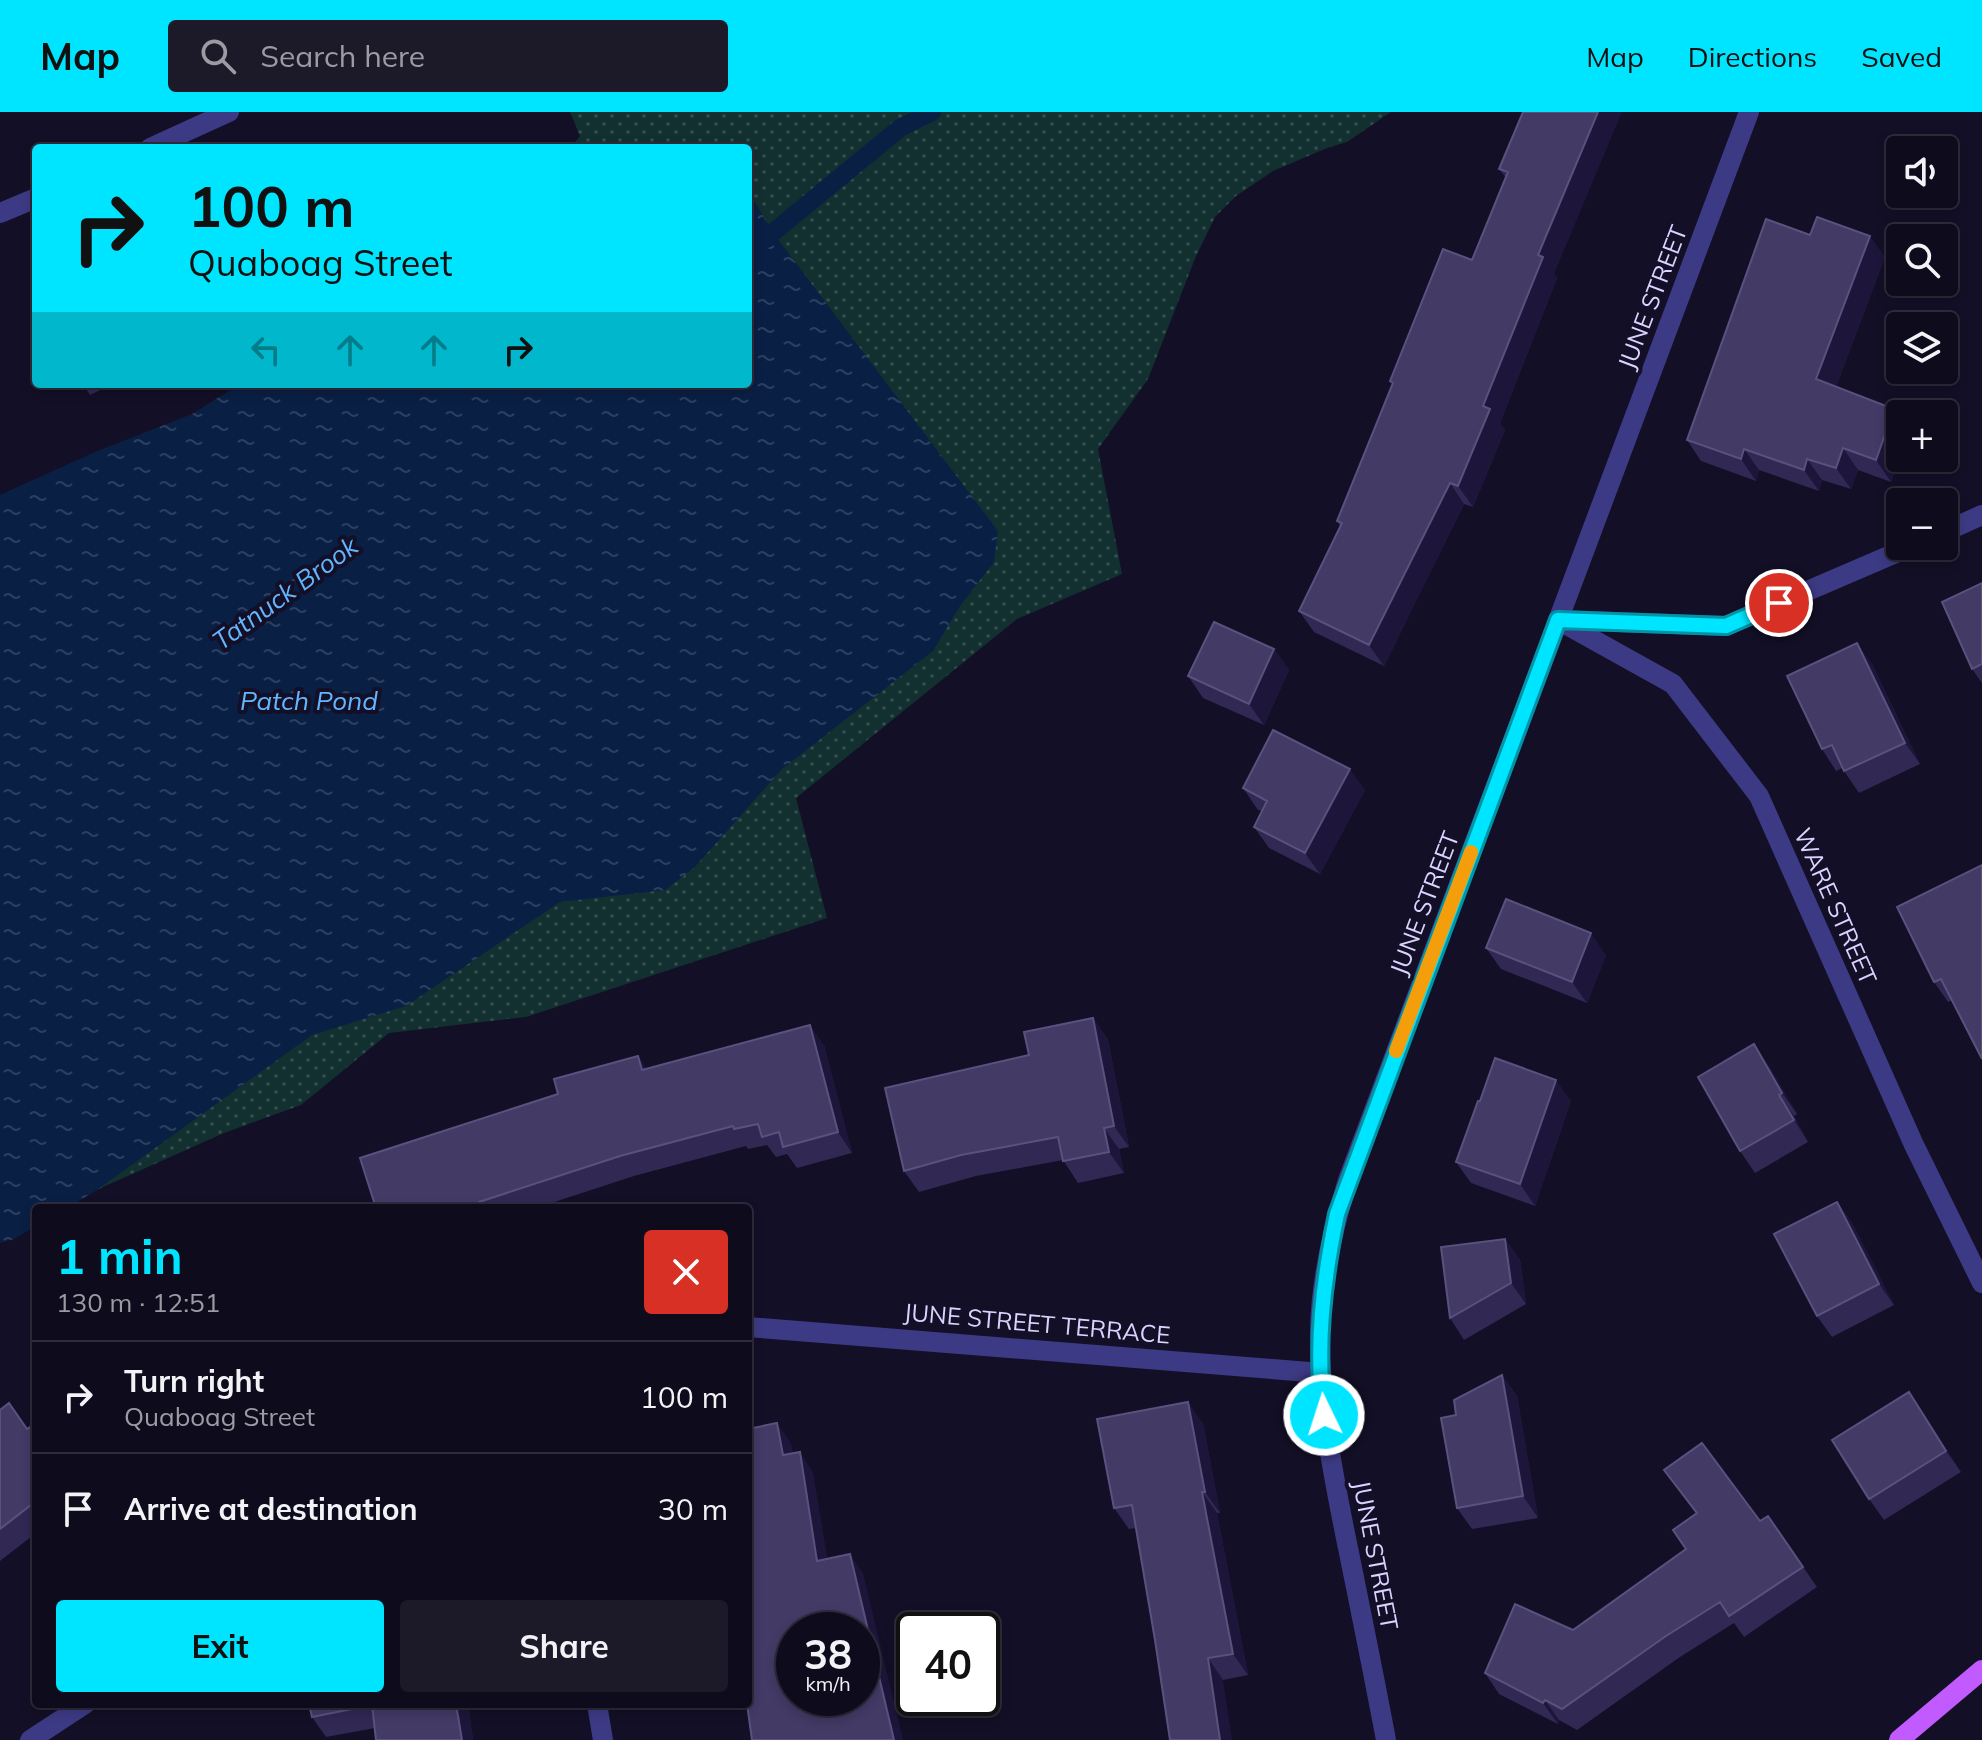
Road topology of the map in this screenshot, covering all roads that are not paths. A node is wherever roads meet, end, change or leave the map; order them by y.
1 (229, 112) edge
2 (1749, 112) edge
3 (159, 144) edge
4 (32, 200) edge
5 (0, 213) edge
6 (1982, 515) edge
7 (1958, 526) edge
8 (1886, 557) edge
9 (1558, 620) junction
10 (1982, 1283) edge
11 (752, 1327) edge
12 (1321, 1373) junction
13 (1982, 1670) edge
14 (79, 1708) edge
15 (598, 1708) edge
16 (30, 1740) edge
17 (603, 1740) edge
18 (1386, 1740) edge
19 (1899, 1740) edge

1 - 3 street
2 - 9 street, JUNE STREET
4 - 5 street
6 - 7 street
8 - 9 street
9 - 10 street, WARE STREET
9 - 12 street, JUNE STREET
11 - 12 street, JUNE STREET TERRACE
12 - 18 street, JUNE STREET
13 - 19 main road
14 - 16 street
15 - 17 street

